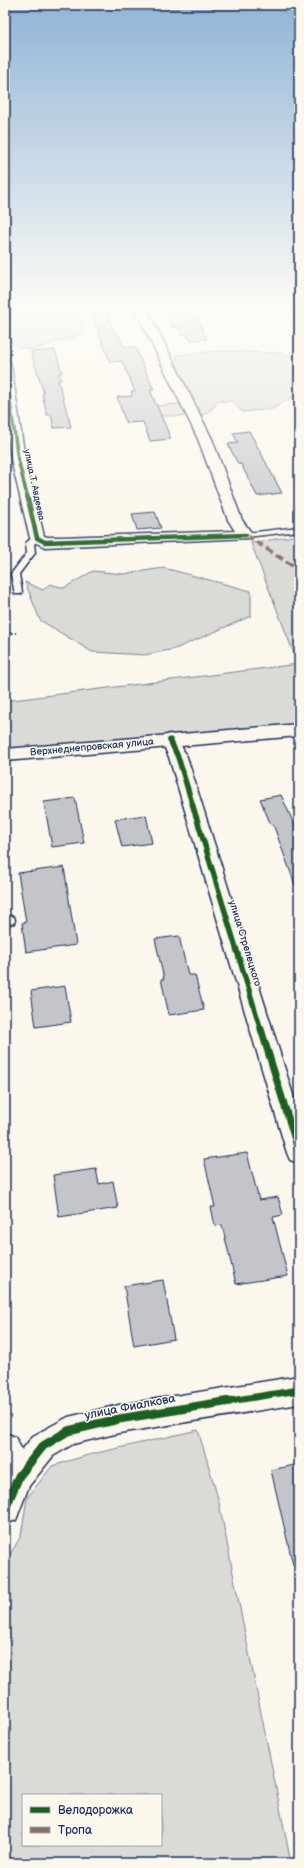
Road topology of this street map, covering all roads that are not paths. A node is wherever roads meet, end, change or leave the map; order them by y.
1 (9, 393) edge
2 (182, 393) edge
3 (299, 529) edge
4 (246, 535) junction
5 (36, 538) junction
6 (18, 592) dead end
7 (299, 730) edge
8 (170, 740) junction
9 (5, 755) edge
10 (299, 1153) edge
11 (299, 1390) edge
12 (5, 1447) edge
13 (19, 1476) junction
14 (5, 1509) edge

1 - 5 street, улица Т. Авдеева
2 - 4 street
3 - 4 lane
4 - 5 street
5 - 6 lane
7 - 8 street, Верхнеднепровская улица
8 - 9 street, Верхнеднепровская улица
8 - 10 street, улица Стрелецкого
11 - 13 street, улица Фиалкова
12 - 13 street
13 - 14 street, улица Фиалкова

